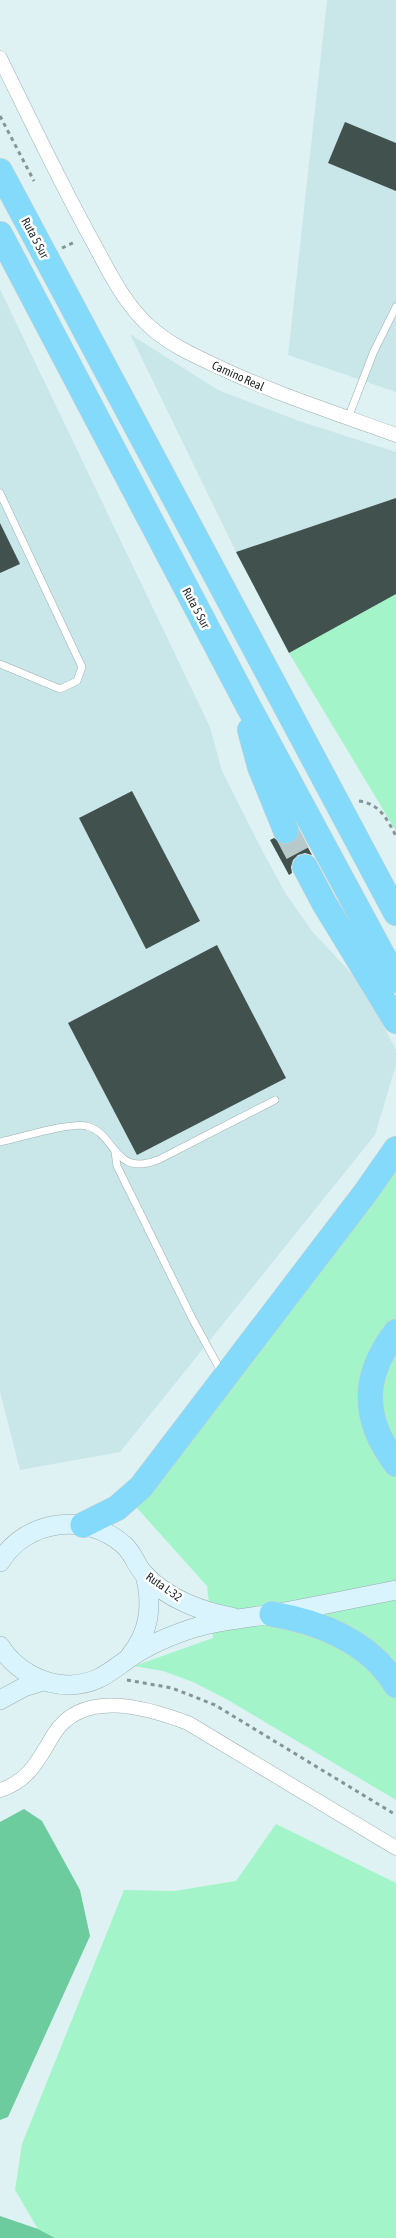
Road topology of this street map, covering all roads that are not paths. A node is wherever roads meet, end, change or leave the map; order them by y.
1 (0, 58) edge
2 (0, 171) edge
3 (0, 234) edge
4 (396, 307) edge
5 (348, 418) junction
6 (396, 435) edge
7 (0, 493) edge
8 (0, 664) edge
9 (245, 700) junction
10 (286, 831) tunnel mouth
11 (305, 867) tunnel mouth
12 (396, 913) edge
13 (396, 980) edge
14 (396, 1022) edge
15 (275, 1100) dead end
16 (0, 1142) edge
17 (396, 1149) edge
18 (115, 1152) junction
19 (396, 1332) edge
20 (225, 1377) junction
21 (396, 1464) edge
22 (83, 1525) junction
23 (0, 1562) edge
24 (144, 1576) junction
25 (396, 1590) edge
26 (272, 1614) junction
27 (238, 1618) junction
28 (0, 1646) edge
29 (128, 1659) junction
30 (43, 1681) junction
31 (396, 1685) edge
32 (0, 1700) edge
33 (0, 1790) edge
34 (396, 1848) edge

1 - 5 street, Camino Real
2 - 12 highway, Ruta 5 Sur
3 - 9 highway, Ruta 5 Sur
4 - 5 lane
5 - 6 street, Camino Real
7 - 8 lane
9 - 10 highway
9 - 13 highway, Ruta 5 Sur
11 - 14 highway
15 - 18 lane
16 - 18 lane
17 - 20 highway
18 - 20 lane
19 - 21 highway
20 - 22 highway
22 - 23 main road, Ruta L-32
22 - 24 main road, Ruta L-32
24 - 27 main road, Ruta L-32
24 - 29 main road
25 - 26 main road, Ruta L-32
26 - 27 main road, Ruta L-32
26 - 31 highway
27 - 29 main road, Ruta L-32
28 - 30 main road
29 - 30 main road, Ruta L-32
30 - 32 main road, Ruta L-32
33 - 34 street

